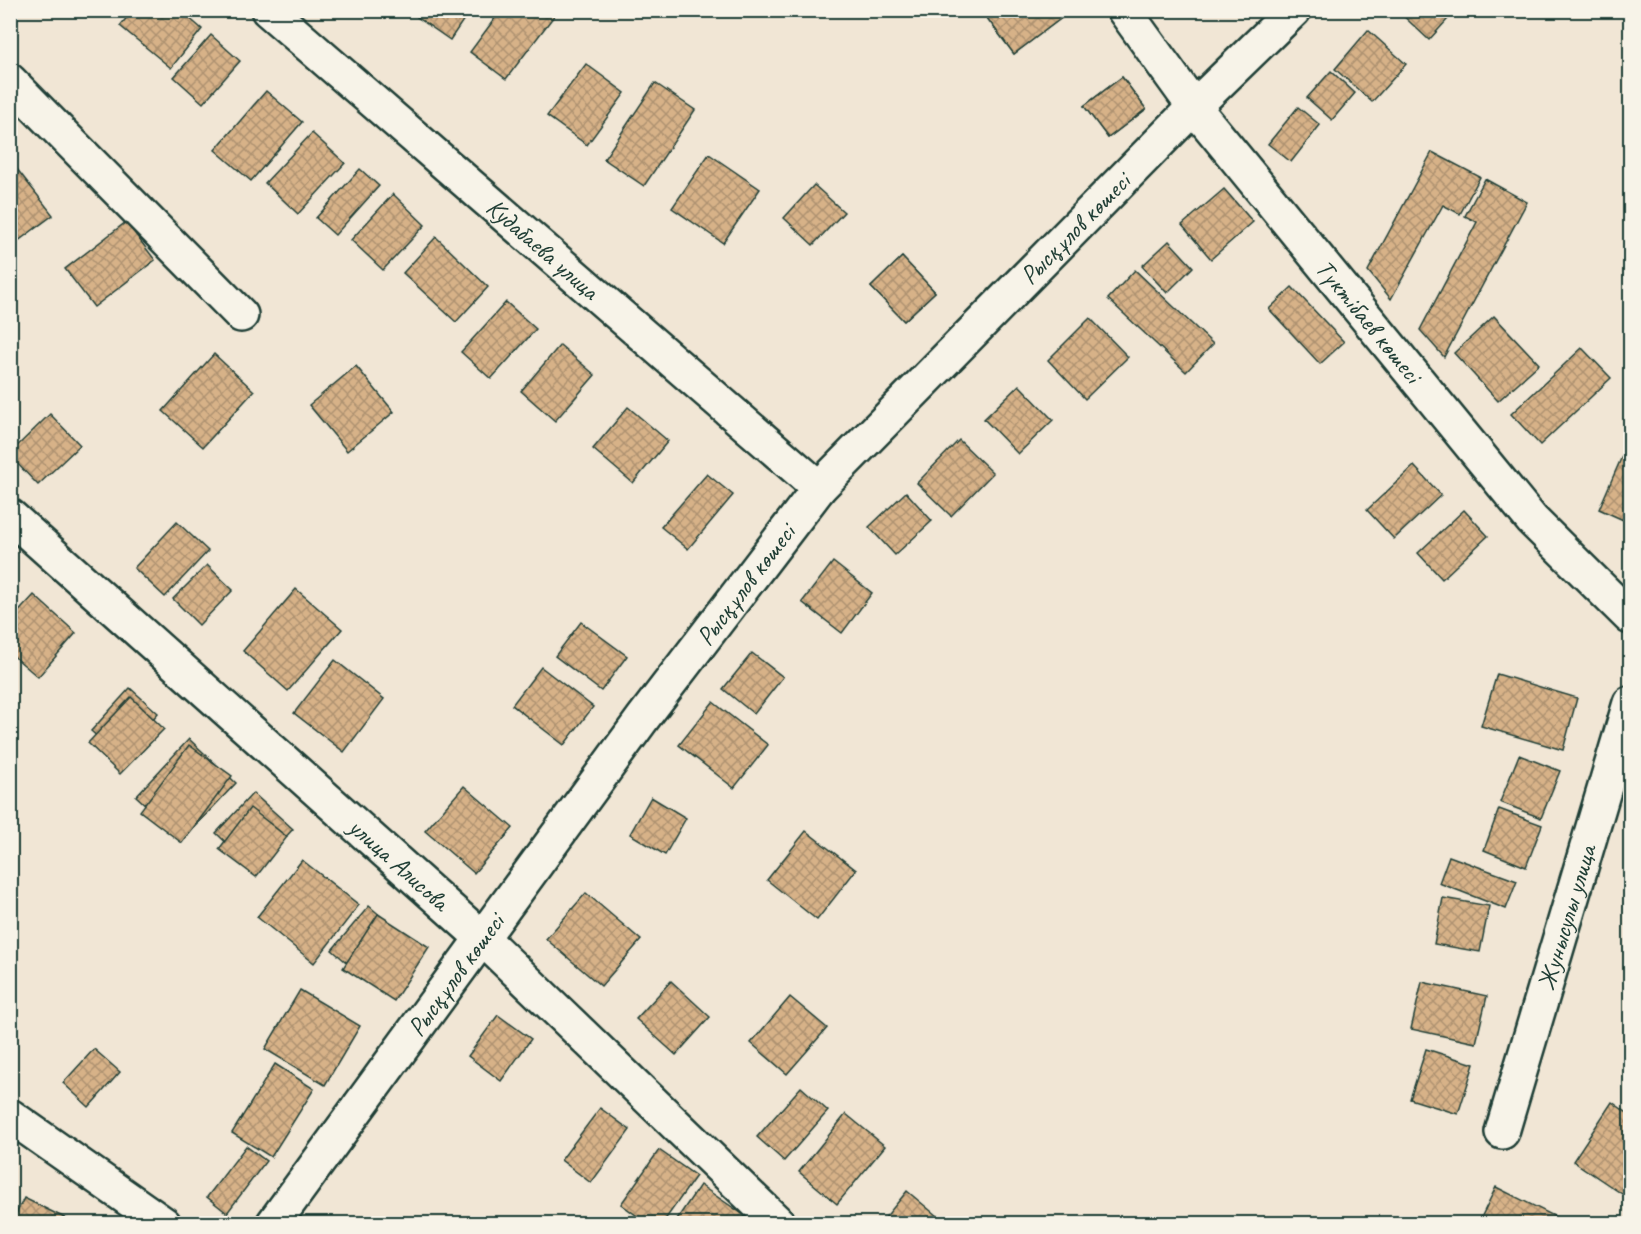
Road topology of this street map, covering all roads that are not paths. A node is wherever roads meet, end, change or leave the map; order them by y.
1 (268, 10) edge
2 (1124, 10) edge
3 (1294, 10) edge
4 (10, 81) edge
5 (1194, 107) junction
6 (241, 315) dead end
7 (819, 488) junction
8 (10, 516) edge
9 (1630, 617) edge
10 (1630, 703) edge
11 (481, 937) junction
12 (10, 1116) edge
13 (1502, 1132) dead end
14 (164, 1224) edge
15 (273, 1224) edge
16 (779, 1224) edge

1 - 7 street, Кудабаева улица
2 - 5 street, Түктібаев көшесі
3 - 5 street, Рысқұлов көшесі
4 - 6 street
5 - 7 street, Рысқұлов көшесі
5 - 9 street, Түктібаев көшесі
7 - 11 street, Рысқұлов көшесі
8 - 11 street, улица Алисова
10 - 13 street, Жунысулы улица
11 - 15 street, Рысқұлов көшесі
11 - 16 street, улица Алисова
12 - 14 street

